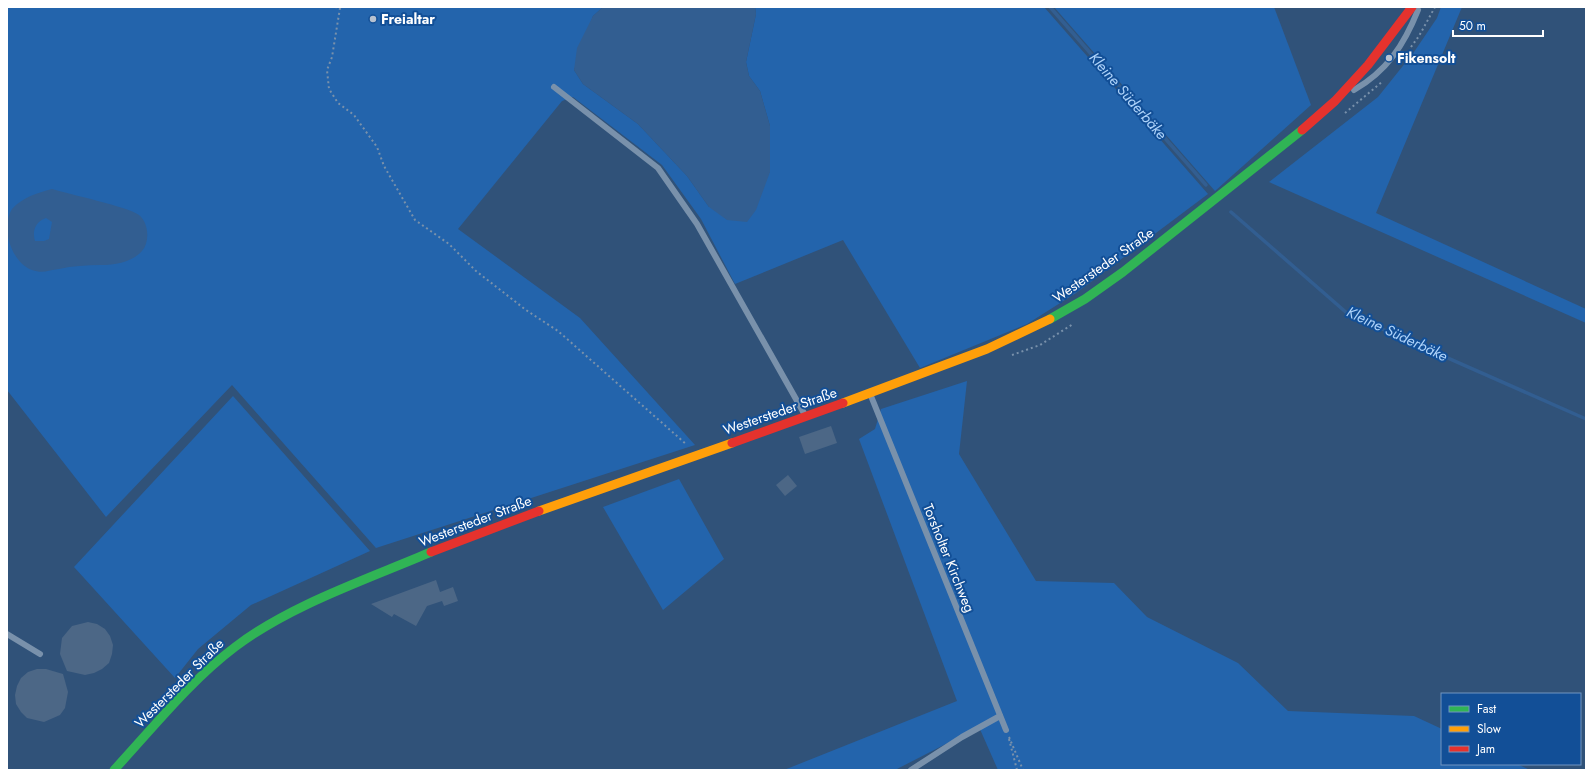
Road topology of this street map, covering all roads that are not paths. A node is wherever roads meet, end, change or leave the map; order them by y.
1 (1412, 7) edge
2 (1420, 7) edge
3 (554, 87) dead end
4 (1335, 101) junction
5 (870, 394) junction
6 (805, 416) junction
7 (7, 634) edge
8 (40, 654) dead end
9 (1000, 716) junction
10 (1006, 730) road end
11 (114, 770) edge
12 (911, 770) edge

1 - 4 main road, Westersteder Straße
2 - 4 lane
3 - 6 lane
4 - 5 main road, Westersteder Straße
5 - 6 main road, Westersteder Straße
5 - 9 lane, Torsholter Kirchweg
6 - 11 main road, Westersteder Straße
7 - 8 lane
9 - 10 lane, Torsholter Kirchweg
9 - 12 lane

